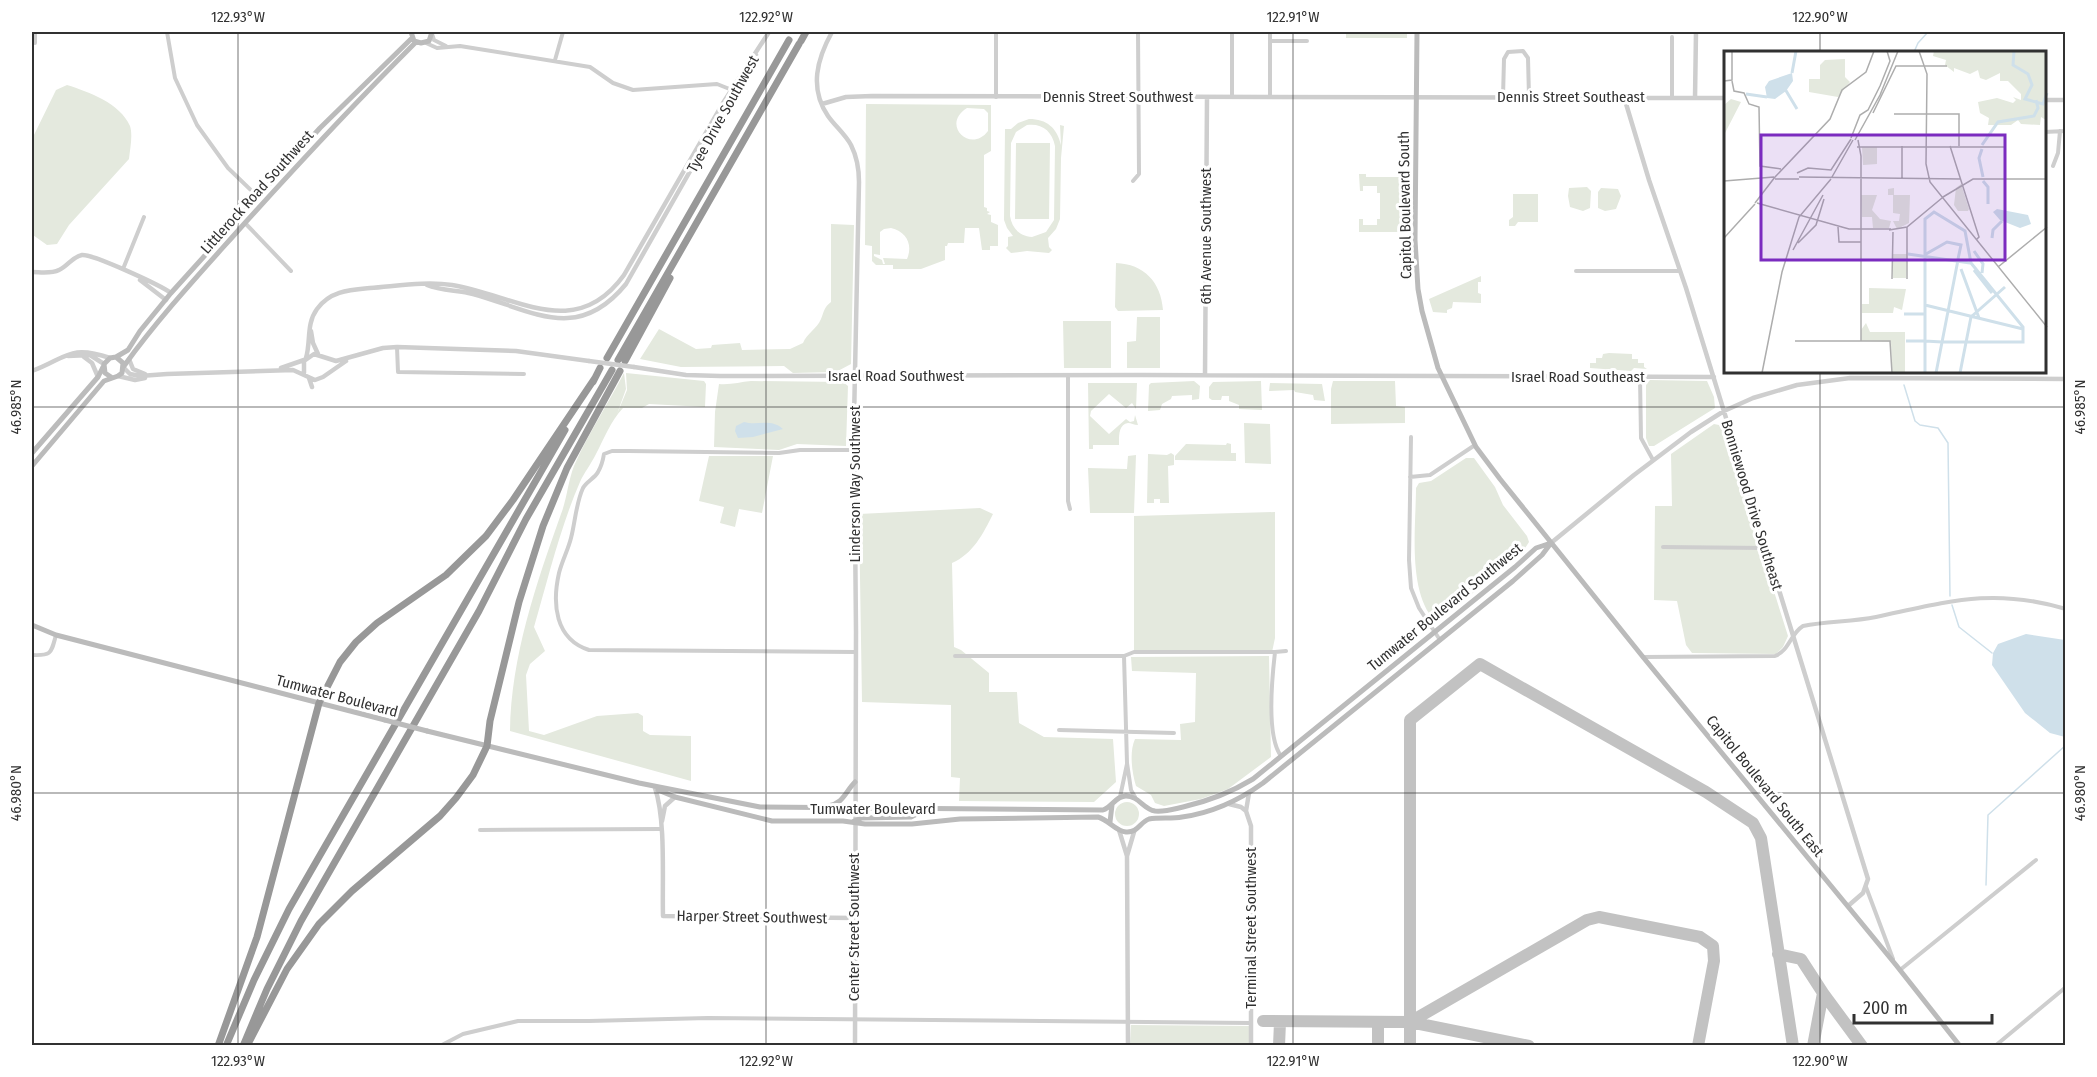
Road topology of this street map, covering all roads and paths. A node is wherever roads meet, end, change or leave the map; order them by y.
1 (35, 32) edge
2 (167, 32) edge
3 (563, 32) edge
4 (806, 32) edge
5 (832, 32) edge
6 (996, 32) edge
7 (1138, 32) edge
8 (1232, 32) edge
9 (1270, 32) edge
10 (1417, 32) edge
11 (1696, 32) edge
12 (432, 33) edge
13 (791, 36) edge
14 (413, 37) edge
15 (1672, 37) dead end
16 (1270, 41) junction
17 (1307, 42) dead end
18 (35, 43) dead end
19 (426, 43) junction
20 (447, 46) junction
21 (555, 60) junction
22 (733, 91) junction
23 (1416, 96) junction
24 (996, 97) junction
25 (1137, 97) junction
26 (1232, 97) junction
27 (1270, 97) junction
28 (1503, 97) junction
29 (1529, 97) junction
30 (1624, 97) junction
31 (1207, 98) junction
32 (1672, 98) junction
33 (1695, 98) junction
34 (1724, 98) edge
35 (2046, 100) edge
36 (2066, 100) edge
37 (822, 104) junction
38 (2060, 131) junction
39 (2066, 131) edge
40 (2046, 132) edge
41 (2053, 166) dead end
42 (1132, 181) dead end
43 (258, 197) junction
44 (144, 218) dead end
45 (245, 223) junction
46 (122, 270) junction
47 (291, 271) dead end
48 (1576, 271) dead end
49 (1680, 271) junction
50 (32, 272) edge
51 (136, 276) junction
52 (171, 293) junction
53 (166, 300) junction
54 (310, 326) junction
55 (398, 347) junction
56 (318, 354) junction
57 (61, 356) junction
58 (78, 356) junction
59 (113, 357) junction
60 (354, 357) junction
61 (305, 358) junction
62 (325, 358) junction
63 (607, 358) dead end
64 (129, 359) junction
65 (622, 360) dead end
66 (104, 365) junction
67 (124, 367) junction
68 (600, 368) dead end
69 (32, 371) edge
70 (270, 371) junction
71 (304, 373) junction
72 (524, 374) dead end
73 (1068, 375) junction
74 (1205, 375) junction
75 (118, 376) junction
76 (151, 376) junction
77 (324, 376) junction
78 (855, 376) junction
79 (1442, 376) junction
80 (98, 377) junction
81 (111, 377) junction
82 (1640, 377) junction
83 (1714, 377) junction
84 (309, 378) junction
85 (595, 378) junction
86 (2066, 379) edge
87 (322, 386) dead end
88 (312, 387) dead end
89 (1724, 411) junction
90 (1411, 437) dead end
91 (1475, 445) junction
92 (854, 450) junction
93 (32, 453) edge
94 (1653, 460) junction
95 (32, 466) edge
96 (1410, 477) junction
97 (1070, 509) dead end
98 (1551, 543) junction
99 (1663, 547) dead end
100 (1765, 548) junction
101 (2066, 609) edge
102 (32, 625) edge
103 (1433, 631) junction
104 (56, 635) junction
105 (1792, 637) junction
106 (1440, 640) junction
107 (1286, 651) dead end
108 (855, 652) junction
109 (1275, 652) junction
110 (32, 655) edge
111 (955, 656) dead end
112 (1124, 656) junction
113 (1643, 657) junction
114 (319, 703) junction
115 (1059, 730) dead end
116 (1125, 733) junction
117 (1174, 733) dead end
118 (487, 746) junction
119 (1281, 757) junction
120 (1127, 763) junction
121 (855, 782) junction
122 (639, 783) junction
123 (655, 788) junction
124 (1249, 793) junction
125 (675, 797) junction
126 (1119, 798) junction
127 (1135, 798) junction
128 (1228, 804) junction
129 (1112, 805) junction
130 (1143, 805) junction
131 (825, 808) junction
132 (855, 808) junction
133 (926, 809) junction
134 (1246, 811) junction
135 (854, 821) junction
136 (1110, 822) junction
137 (1142, 824) junction
138 (480, 830) dead end
139 (661, 830) junction
140 (1119, 830) junction
141 (1134, 832) junction
142 (1127, 856) junction
143 (2036, 860) dead end
144 (1866, 886) junction
145 (1848, 906) junction
146 (855, 918) junction
147 (1898, 967) junction
148 (2066, 987) edge
149 (855, 1019) junction
150 (1128, 1021) junction
151 (1251, 1023) junction
152 (218, 1046) edge
153 (226, 1046) edge
154 (243, 1046) edge
155 (247, 1046) edge
156 (440, 1046) edge
157 (855, 1046) edge
158 (1128, 1046) edge
159 (1251, 1046) edge
160 (1960, 1046) edge
161 (1995, 1046) edge

1 - 18 street
2 - 43 street
3 - 21 street
4 - 65 highway
5 - 37 street, Linderson Way Southwest
6 - 24 street
7 - 25 street
8 - 26 street
9 - 16 street
10 - 23 main road, Capitol Boulevard South
11 - 33 street
12 - 19 main road
12 - 20 street
13 - 63 highway
14 - 19 main road
14 - 43 main road, Littlerock Road Southwest
14 - 45 main road, Littlerock Road Southwest
15 - 32 street
16 - 17 street
16 - 27 street
19 - 20 street
20 - 21 street
21 - 22 street
22 - 22 street, Tyee Drive Southwest
22 - 54 street, Tyee Drive Southwest
23 - 27 street, Dennis Street Southwest
23 - 28 street, Dennis Street Southeast
23 - 79 main road, Capitol Boulevard South
24 - 25 street, Dennis Street Southwest
24 - 37 street, Dennis Street Southwest
25 - 31 street, Dennis Street Southwest
25 - 42 street
26 - 27 street, Dennis Street Southwest
26 - 31 street, Dennis Street Southwest
28 - 29 street, Dennis Street Southeast
28 - 29 street
29 - 30 street, Dennis Street Southeast
30 - 32 street, Dennis Street Southeast
30 - 49 street, Bonniewood Drive Southeast
31 - 74 street, 6th Avenue Southwest
32 - 33 street, Dennis Street Southeast
33 - 34 street, Dennis Street Southeast
35 - 36 street
37 - 78 street, Linderson Way Southwest
38 - 39 street
38 - 40 street
38 - 41 street
43 - 52 main road, Littlerock Road Southwest
44 - 46 street
45 - 47 street
45 - 64 main road, Littlerock Road Southwest
46 - 50 street
46 - 51 street
48 - 49 street
49 - 83 street, Bonniewood Drive Southeast
51 - 52 street
51 - 53 street
52 - 53 main road, Littlerock Road Southwest
53 - 59 main road, Littlerock Road Southwest
54 - 56 street
54 - 61 street, Tyee Drive Southwest
55 - 60 street, Israel Road Southwest
55 - 72 street
55 - 78 street, Israel Road Southwest, bridge
56 - 61 street
56 - 62 street
57 - 58 street
57 - 59 street
57 - 69 street
58 - 66 street
58 - 80 street
59 - 66 main road
59 - 67 main road
60 - 62 street, Israel Road Southwest
60 - 77 street, Israel Road Southwest
61 - 70 street
61 - 71 street
62 - 77 street
64 - 67 main road, Littlerock Road Southwest
64 - 76 street
66 - 80 main road
66 - 81 main road
67 - 75 main road
67 - 76 street
68 - 85 highway
70 - 71 street
70 - 76 street
71 - 84 street
73 - 74 street, Israel Road Southwest
73 - 78 street, Israel Road Southwest
73 - 97 street
74 - 79 street, Israel Road Southwest
75 - 76 street
75 - 81 main road
77 - 84 street
77 - 87 street
78 - 92 street, Linderson Way Southwest
79 - 82 street, Israel Road Southeast
79 - 91 main road, Capitol Boulevard South
80 - 93 main road
81 - 95 main road
82 - 83 street, Israel Road Southeast
82 - 94 street
83 - 89 street, Bonniewood Drive Southeast
84 - 88 street
85 - 114 highway
85 - 153 highway
86 - 89 street
89 - 94 street
89 - 100 street, Bonniewood Drive Southeast
90 - 96 street
91 - 96 street
91 - 98 main road, Capitol Boulevard South East
92 - 108 street, Linderson Way Southwest
92 - 108 street
94 - 98 street
96 - 103 street
98 - 103 main road, Tumwater Boulevard Southwest
98 - 106 main road, Tumwater Boulevard Southwest
98 - 113 main road, Capitol Boulevard South East
99 - 100 street
100 - 105 street, Bonniewood Drive Southeast
101 - 105 street
102 - 104 main road, Tumwater Boulevard
103 - 106 street
103 - 119 main road, Tumwater Boulevard Southwest
104 - 110 street
104 - 114 main road, Tumwater Boulevard
105 - 113 street
105 - 144 street, Bonniewood Drive Southeast
106 - 124 main road, Tumwater Boulevard Southwest
107 - 109 street
108 - 121 street, Linderson Way Southwest
109 - 112 street
109 - 119 street
111 - 112 street
112 - 116 street
113 - 145 main road, Capitol Boulevard South East
114 - 118 main road, Tumwater Boulevard, bridge
114 - 152 highway
115 - 116 street
116 - 117 street
116 - 120 street
118 - 122 main road, Tumwater Boulevard
118 - 154 highway
118 - 155 highway
119 - 130 main road, Tumwater Boulevard Southwest
120 - 126 street
120 - 127 street
121 - 131 main road
121 - 132 street, Linderson Way Southwest
122 - 123 main road, Tumwater Boulevard
122 - 131 main road, Tumwater Boulevard
123 - 125 main road, Tumwater Boulevard
123 - 139 street, Harper Street Southwest
124 - 128 main road, Tumwater Boulevard Southwest
124 - 134 street, Terminal Street Southwest
125 - 135 main road, Tumwater Boulevard
125 - 139 street, Harper Street Southwest
126 - 127 main road
126 - 129 main road
127 - 130 main road
128 - 134 street
128 - 137 main road, Tumwater Boulevard Southwest
129 - 133 main road, Tumwater Boulevard
129 - 136 main road
130 - 137 main road
131 - 132 main road, Tumwater Boulevard
132 - 133 main road, Tumwater Boulevard
132 - 135 street, Center Street Southwest
133 - 135 main road
134 - 151 street, Terminal Street Southwest
135 - 136 main road, Tumwater Boulevard
135 - 146 street, Center Street Southwest
136 - 140 main road
137 - 141 main road
138 - 139 street
139 - 146 street, Harper Street Southwest
140 - 141 main road
140 - 142 street
141 - 142 street
142 - 150 street
143 - 147 street
144 - 145 street
144 - 147 street
145 - 147 main road, Capitol Boulevard South East
146 - 149 street, Center Street Southwest
147 - 160 main road, Capitol Boulevard South East
148 - 161 street
149 - 150 street
149 - 156 street
149 - 157 street, Center Street Southwest
150 - 151 street
150 - 158 street
151 - 159 street, Terminal Street Southwest

